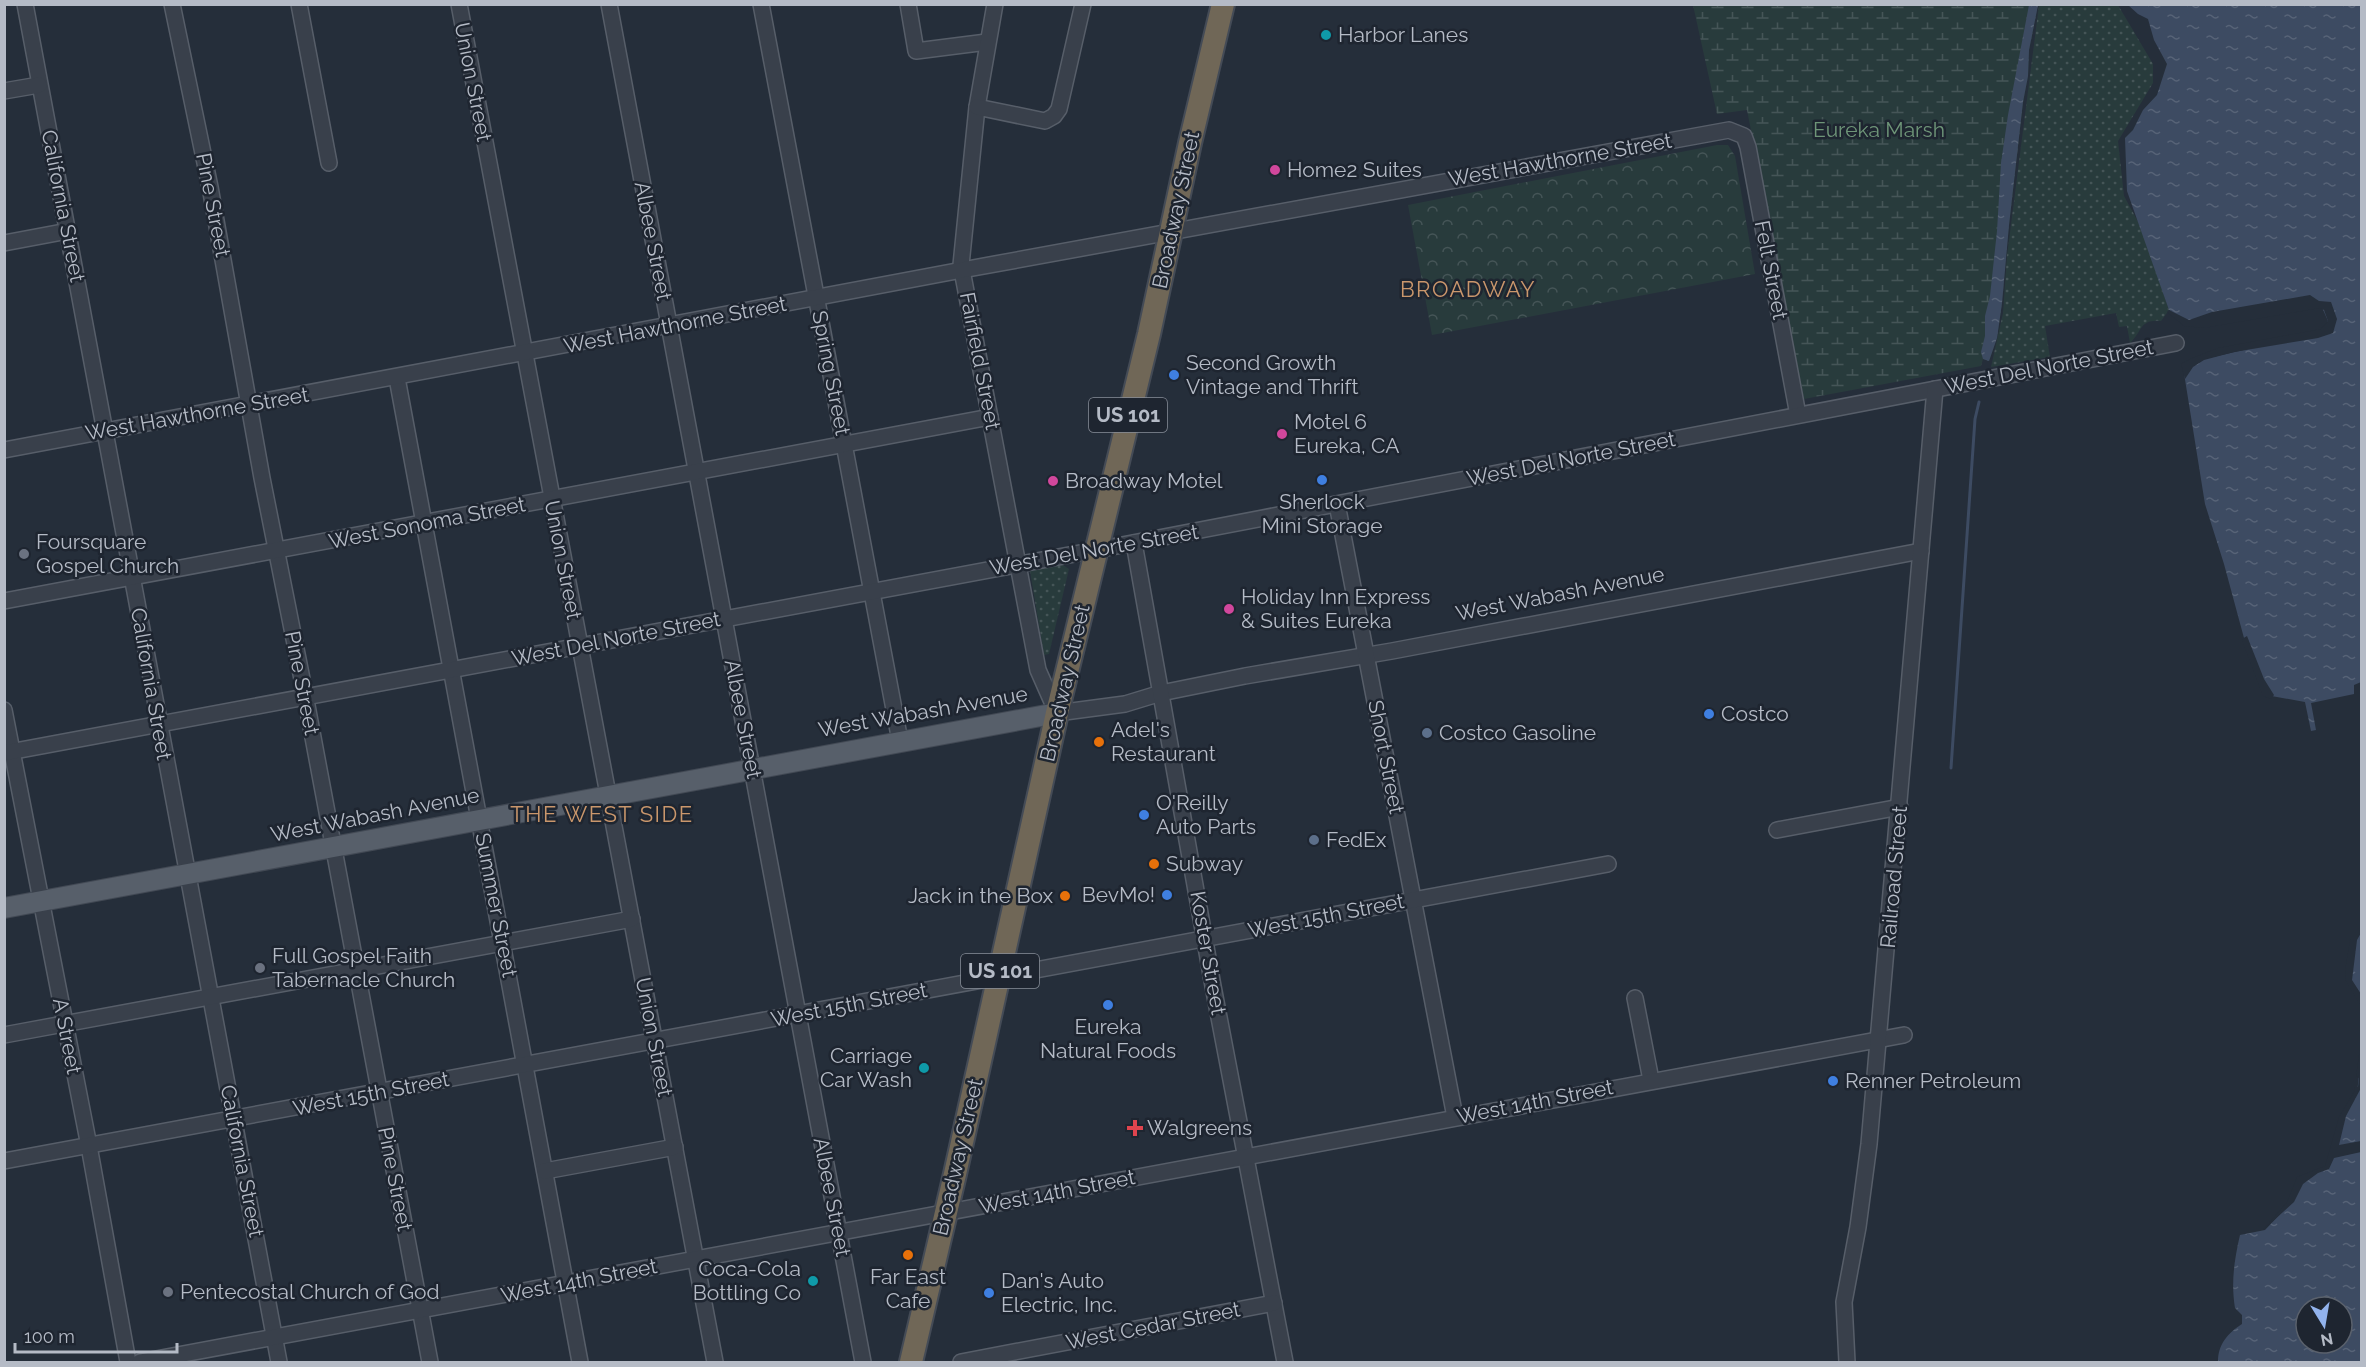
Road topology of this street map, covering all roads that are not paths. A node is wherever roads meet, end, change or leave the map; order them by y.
1 (24, 4) edge
2 (172, 4) edge
3 (299, 4) edge
4 (459, 4) edge
5 (609, 4) edge
6 (761, 4) edge
7 (908, 4) edge
8 (995, 4) edge
9 (1083, 4) edge
10 (1223, 4) edge
11 (987, 42) junction
12 (39, 85) junction
13 (4, 91) edge
14 (977, 106) junction
15 (1735, 131) joint
16 (329, 163) dead end
17 (68, 231) junction
18 (1170, 233) junction
19 (4, 243) edge
20 (962, 270) junction
21 (816, 298) junction
22 (669, 326) junction
23 (2176, 343) dead end
24 (524, 354) junction
25 (397, 378) junction
26 (1935, 389) junction
27 (249, 405) junction
28 (1798, 415) junction
29 (990, 417) junction
30 (104, 432) junction
31 (845, 444) junction
32 (4, 450) edge
33 (697, 472) junction
34 (551, 499) junction
35 (1337, 504) junction
36 (425, 523) junction
37 (1134, 543) junction
38 (1096, 550) junction
39 (276, 551) junction
40 (1921, 551) junction
41 (1019, 563) junction
42 (132, 578) junction
43 (872, 591) junction
44 (4, 602) edge
45 (724, 619) junction
46 (579, 646) junction
47 (1366, 654) junction
48 (452, 670) junction
49 (1161, 693) junction
50 (306, 697) junction
51 (4, 710) edge
52 (1057, 713) junction
53 (159, 725) junction
54 (900, 741) junction
55 (8, 753) edge
56 (753, 767) junction
57 (607, 795) junction
58 (1900, 807) junction
59 (480, 819) junction
60 (1777, 830) dead end
61 (333, 847) junction
62 (1608, 864) dead end
63 (189, 874) junction
64 (1413, 900) junction
65 (41, 901) junction
66 (4, 908) edge
67 (632, 919) junction
68 (1206, 939) junction
69 (503, 943) junction
70 (356, 970) junction
71 (999, 976) junction
72 (211, 997) junction
73 (1635, 998) dead end
74 (798, 1015) junction
75 (65, 1024) junction
76 (4, 1035) edge
77 (1904, 1035) dead end
78 (1879, 1038) junction
79 (655, 1041) junction
80 (525, 1065) junction
81 (1651, 1080) junction
82 (379, 1092) junction
83 (1455, 1116) junction
84 (234, 1119) junction
85 (89, 1146) junction
86 (675, 1147) junction
87 (1245, 1157) junction
88 (4, 1161) edge
89 (545, 1171) junction
90 (946, 1213) junction
91 (839, 1234) junction
92 (696, 1259) junction
93 (565, 1283) junction
94 (1274, 1303) junction
95 (420, 1311) junction
96 (274, 1338) junction
97 (128, 1362) edge
98 (140, 1362) edge
99 (279, 1362) edge
100 (430, 1362) edge
101 (580, 1362) edge
102 (715, 1362) edge
103 (863, 1362) edge
104 (911, 1362) edge
105 (961, 1362) edge
106 (1286, 1362) edge
107 (1847, 1362) edge

1 - 12 street, California Street
2 - 27 street, Pine Street
3 - 16 street
4 - 24 street, Union Street
5 - 22 street, Albee Street
6 - 21 street, Spring Street
7 - 11 street
8 - 11 street, Fairfield Street
9 - 14 street
10 - 18 highway, Broadway Street / US 101
11 - 14 street, Fairfield Street
12 - 13 street
12 - 17 street, California Street
14 - 20 street, Fairfield Street
15 - 18 street, West Hawthorne Street
15 - 28 street, Felt Street
17 - 19 street
17 - 30 street, California Street
18 - 20 street, West Hawthorne Street
18 - 38 highway, Broadway Street / US 101
20 - 21 street, West Hawthorne Street
20 - 29 street, Fairfield Street
21 - 22 street, West Hawthorne Street
21 - 31 street, Spring Street
22 - 24 street, West Hawthorne Street
22 - 33 street, Albee Street
23 - 26 street, West Del Norte Street
24 - 25 street, West Hawthorne Street
24 - 34 street, Union Street
25 - 27 street, West Hawthorne Street
25 - 36 street, Summer Street
26 - 28 street, West Del Norte Street
26 - 40 street, Railroad Street
27 - 30 street, West Hawthorne Street
27 - 39 street, Pine Street
28 - 35 street, West Del Norte Street
29 - 31 street, West Sonoma Street
29 - 41 street, Fairfield Street
30 - 32 street, West Hawthorne Street
30 - 42 street, California Street
31 - 33 street, West Sonoma Street
31 - 43 street, Spring Street
33 - 34 street, West Sonoma Street
33 - 45 street, Albee Street
34 - 36 street, West Sonoma Street
34 - 46 street, Union Street
35 - 37 street, West Del Norte Street
35 - 47 street, Short Street
36 - 39 street, West Sonoma Street
36 - 48 street, Summer Street
37 - 38 street, West Del Norte Street
37 - 49 street, Koster Street
38 - 41 street, West Del Norte Street
38 - 52 highway, Broadway Street / US 101
39 - 42 street, West Sonoma Street
39 - 50 street, Pine Street
40 - 47 street, West Wabash Avenue
40 - 58 street, Railroad Street
41 - 43 street, West Del Norte Street
41 - 52 street, Fairfield Street
42 - 44 street, West Sonoma Street
42 - 53 street, California Street
43 - 45 street, West Del Norte Street
43 - 54 street, Spring Street
45 - 46 street, West Del Norte Street
45 - 56 street, Albee Street
46 - 48 street, West Del Norte Street
46 - 57 street, Union Street
47 - 49 street, West Wabash Avenue
47 - 64 street, Short Street
48 - 50 street, West Del Norte Street
48 - 59 street, Summer Street
49 - 52 street, West Wabash Avenue
49 - 68 street, Koster Street
50 - 53 street, West Del Norte Street
50 - 61 street, Pine Street
51 - 55 street, A Street
52 - 54 main road, West Wabash Avenue
52 - 71 highway, Broadway Street / US 101
53 - 55 street, West Del Norte Street
53 - 63 street, California Street
54 - 56 main road, West Wabash Avenue
55 - 65 street, A Street
56 - 57 main road, West Wabash Avenue
56 - 74 street, Albee Street
57 - 59 main road, West Wabash Avenue
57 - 67 street, Union Street
58 - 60 street
58 - 78 street, Railroad Street
59 - 61 main road, West Wabash Avenue
59 - 69 street, Summer Street
61 - 63 main road, West Wabash Avenue
61 - 70 street, Pine Street
62 - 64 street, West 15th Street
63 - 65 main road, West Wabash Avenue
63 - 72 street, California Street
64 - 68 street, West 15th Street
64 - 83 street, Short Street
65 - 66 main road, West Wabash Avenue
65 - 75 street, A Street
67 - 69 street
67 - 79 street, Union Street
68 - 71 street, West 15th Street
68 - 87 street, Koster Street
69 - 70 street
69 - 80 street, Summer Street
70 - 72 street
70 - 82 street, Pine Street
71 - 74 street, West 15th Street
71 - 90 highway, Broadway Street / US 101
72 - 75 street
72 - 84 street, California Street
73 - 81 street
74 - 79 street, West 15th Street
74 - 91 street, Albee Street
75 - 76 street
75 - 85 street, A Street
77 - 78 street, West 14th Street
78 - 81 street, West 14th Street
78 - 107 street, Railroad Street
79 - 80 street, West 15th Street
79 - 86 street, Union Street
80 - 82 street, West 15th Street
80 - 89 street, Summer Street
81 - 83 street, West 14th Street
82 - 84 street, West 15th Street
82 - 95 street, Pine Street
83 - 87 street, West 14th Street
84 - 85 street, West 15th Street
84 - 96 street, California Street
85 - 88 street, West 15th Street
85 - 97 street, A Street
86 - 89 street
86 - 92 street, Union Street
87 - 90 street, West 14th Street
87 - 94 street, Koster Street
89 - 93 street, Summer Street
90 - 91 street, West 14th Street
90 - 104 highway, Broadway Street / US 101
91 - 92 street, West 14th Street
91 - 103 street, Albee Street
92 - 93 street, West 14th Street
92 - 102 street, Union Street
93 - 95 street, West 14th Street
93 - 101 street, Summer Street
94 - 105 street, West Cedar Street
94 - 106 street, Koster Street
95 - 96 street, West 14th Street
95 - 100 street, Pine Street
96 - 98 street, West 14th Street
96 - 99 street, California Street

